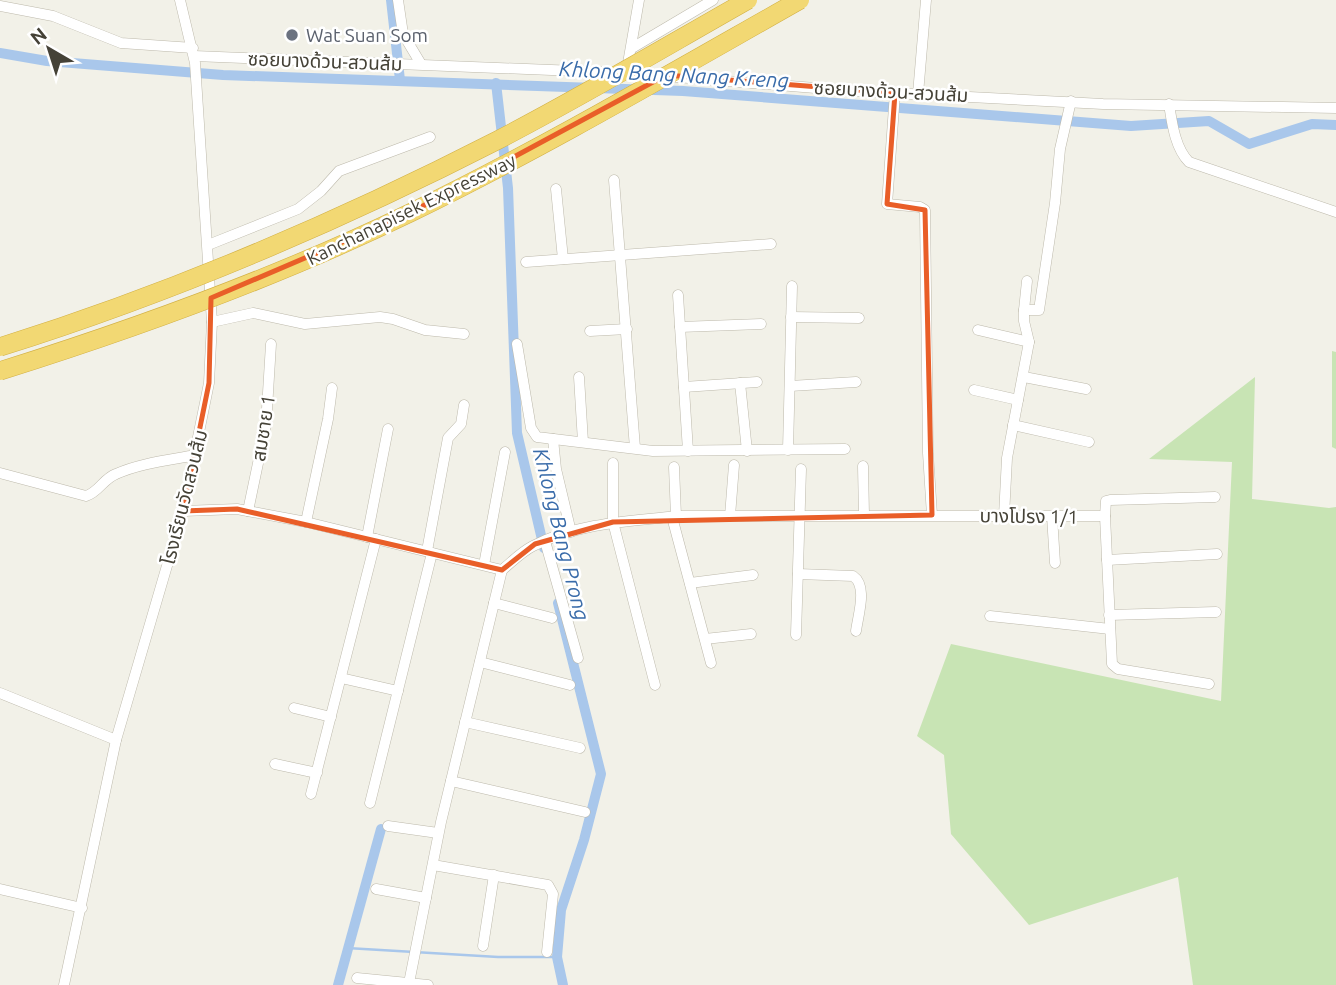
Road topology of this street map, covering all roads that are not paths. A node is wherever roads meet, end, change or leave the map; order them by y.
1 (180, 0) edge
2 (398, 0) edge
3 (639, 0) edge
4 (713, 0) edge
5 (748, 0) edge
6 (800, 0) edge
7 (926, 0) edge
8 (0, 6) edge
9 (632, 48) junction
10 (194, 56) junction
11 (421, 64) junction
12 (626, 73) junction
13 (918, 94) junction
14 (894, 99) junction
15 (1071, 102) junction
16 (1170, 106) junction
17 (1336, 108) edge
18 (429, 137) dead end
19 (614, 180) dead end
20 (556, 189) dead end
21 (1336, 212) edge
22 (771, 244) dead end
23 (208, 245) junction
24 (622, 256) junction
25 (563, 259) junction
26 (526, 262) dead end
27 (1027, 281) dead end
28 (792, 286) dead end
29 (678, 295) dead end
30 (1024, 310) junction
31 (791, 317) junction
32 (859, 318) dead end
33 (212, 321) junction
34 (761, 324) dead end
35 (680, 327) junction
36 (627, 329) junction
37 (978, 330) dead end
38 (590, 331) dead end
39 (464, 334) dead end
40 (1029, 342) junction
41 (271, 344) dead end
42 (517, 344) dead end
43 (0, 347) edge
44 (0, 371) edge
45 (579, 377) dead end
46 (1024, 377) junction
47 (757, 382) dead end
48 (856, 382) dead end
49 (740, 383) junction
50 (790, 386) junction
51 (684, 387) junction
52 (332, 388) dead end
53 (1086, 388) dead end
54 (974, 390) dead end
55 (1018, 400) junction
56 (464, 405) dead end
57 (1013, 425) junction
58 (388, 429) dead end
59 (553, 439) junction
60 (583, 442) junction
61 (1089, 442) dead end
62 (635, 448) junction
63 (845, 449) dead end
64 (789, 450) junction
65 (688, 451) junction
66 (747, 451) junction
67 (505, 452) dead end
68 (196, 455) junction
69 (613, 463) dead end
70 (734, 465) dead end
71 (863, 466) dead end
72 (674, 467) dead end
73 (802, 469) dead end
74 (0, 473) edge
75 (1215, 497) dead end
76 (183, 511) junction
77 (248, 511) junction
78 (864, 515) junction
79 (932, 515) junction
80 (730, 516) junction
81 (801, 516) junction
82 (1004, 516) junction
83 (1052, 516) junction
84 (1103, 516) junction
85 (674, 517) junction
86 (613, 522) junction
87 (306, 523) junction
88 (571, 532) junction
89 (371, 538) junction
90 (543, 542) junction
91 (429, 552) junction
92 (1217, 554) dead end
93 (1107, 560) junction
94 (1055, 563) dead end
95 (484, 565) junction
96 (502, 570) junction
97 (798, 574) junction
98 (753, 575) dead end
99 (690, 583) junction
100 (494, 603) junction
101 (1216, 612) dead end
102 (1109, 615) junction
103 (990, 616) dead end
104 (552, 618) dead end
105 (1110, 629) junction
106 (856, 631) dead end
107 (751, 634) dead end
108 (796, 635) dead end
109 (705, 639) junction
110 (578, 659) dead end
111 (480, 662) junction
112 (711, 663) dead end
113 (341, 678) junction
114 (1209, 684) dead end
115 (570, 685) dead end
116 (655, 685) dead end
117 (398, 691) junction
118 (0, 693) edge
119 (294, 708) dead end
120 (331, 717) junction
121 (465, 722) junction
122 (116, 740) junction
123 (580, 748) dead end
124 (275, 764) dead end
125 (317, 773) junction
126 (451, 781) junction
127 (311, 794) dead end
128 (370, 803) dead end
129 (585, 812) dead end
130 (388, 826) dead end
131 (439, 833) junction
132 (433, 865) junction
133 (494, 876) junction
134 (0, 889) edge
135 (376, 889) dead end
136 (426, 898) junction
137 (82, 908) junction
138 (482, 946) dead end
139 (547, 952) dead end
140 (357, 978) dead end
141 (388, 983) edge
142 (409, 983) junction
143 (64, 985) edge
144 (428, 985) edge

1 - 10 street, โรงเรียนวัดสวนส้ม
2 - 11 street
3 - 9 street
4 - 9 street
5 - 43 highway, Kanchanapisek Expressway, bridge
6 - 44 highway, Kanchanapisek Expressway, bridge
7 - 13 street
8 - 10 street, ซอยบางด้วน-สวนส้ม
9 - 12 street
10 - 11 street, ซอยบางด้วน-สวนส้ม
10 - 23 street, โรงเรียนวัดสวนส้ม
11 - 12 street, ซอยบางด้วน-สวนส้ม
12 - 14 street, ซอยบางด้วน-สวนส้ม
13 - 14 street, ซอยบางด้วน-สวนส้ม
13 - 15 street, ซอยบางด้วน-สวนส้ม
14 - 79 street
15 - 16 street, ซอยบางด้วน-สวนส้ม
15 - 30 street
16 - 17 street, ซอยบางด้วน-สวนส้ม
16 - 21 street
18 - 23 street
19 - 24 street
20 - 25 street
22 - 24 street
23 - 33 street, โรงเรียนวัดสวนส้ม
24 - 25 street
24 - 36 street
25 - 26 street
27 - 30 street
28 - 31 street
29 - 35 street
30 - 40 street
31 - 32 street
31 - 50 street
33 - 39 street
33 - 68 street, โรงเรียนวัดสวนส้ม
34 - 35 street
35 - 51 street
36 - 38 street
36 - 62 street
37 - 40 street
40 - 46 street
41 - 77 street, สมชาย 1
42 - 59 street
45 - 60 street
46 - 53 street
46 - 55 street
47 - 49 street
48 - 50 street
49 - 51 street
49 - 66 street
50 - 64 street
51 - 65 street
52 - 87 street
54 - 55 street
55 - 57 street
56 - 91 street
57 - 61 street
57 - 82 street
58 - 89 street
59 - 60 street
59 - 88 street
60 - 62 street
62 - 65 street
63 - 64 street
64 - 66 street
65 - 66 street
67 - 95 street
68 - 74 street
68 - 76 street, โรงเรียนวัดสวนส้ม
69 - 86 street
70 - 80 street
71 - 78 street
72 - 85 street
73 - 81 street
75 - 84 street
76 - 77 street
76 - 122 street, โรงเรียนวัดสวนส้ม
77 - 87 street
78 - 79 street, บางโปรง 1/1
78 - 81 street, บางโปรง 1/1
79 - 82 street, บางโปรง 1/1
80 - 81 street, บางโปรง 1/1
80 - 85 street, บางโปรง 1/1
81 - 97 street
82 - 83 street, บางโปรง 1/1
83 - 84 street, บางโปรง 1/1
83 - 94 street
84 - 93 street
85 - 86 street, บางโปรง 1/1
85 - 99 street
86 - 88 street, บางโปรง 1/1
86 - 116 street
87 - 89 street
88 - 90 street, บางโปรง 1/1
89 - 91 street
89 - 113 street
90 - 96 street, บางโปรง 1/1
90 - 110 street
91 - 95 street
91 - 117 street
92 - 93 street
93 - 102 street
95 - 96 street
96 - 100 street
97 - 106 street
97 - 108 street
98 - 99 street
99 - 109 street
100 - 104 street
100 - 111 street
101 - 102 street
102 - 105 street
103 - 105 street
105 - 114 street
107 - 109 street
109 - 112 street
111 - 115 street
111 - 121 street
113 - 117 street
113 - 120 street
117 - 128 street
118 - 122 street
119 - 120 street
120 - 125 street
121 - 123 street
121 - 126 street
122 - 137 street, โรงเรียนวัดสวนส้ม
124 - 125 street
125 - 127 street
126 - 129 street
126 - 131 street
130 - 131 street
131 - 132 street
132 - 133 street
132 - 136 street
133 - 138 street
133 - 139 street
134 - 137 street
135 - 136 street
136 - 142 street
137 - 143 street, โรงเรียนวัดสวนส้ม
140 - 141 street
141 - 142 street
142 - 144 street

